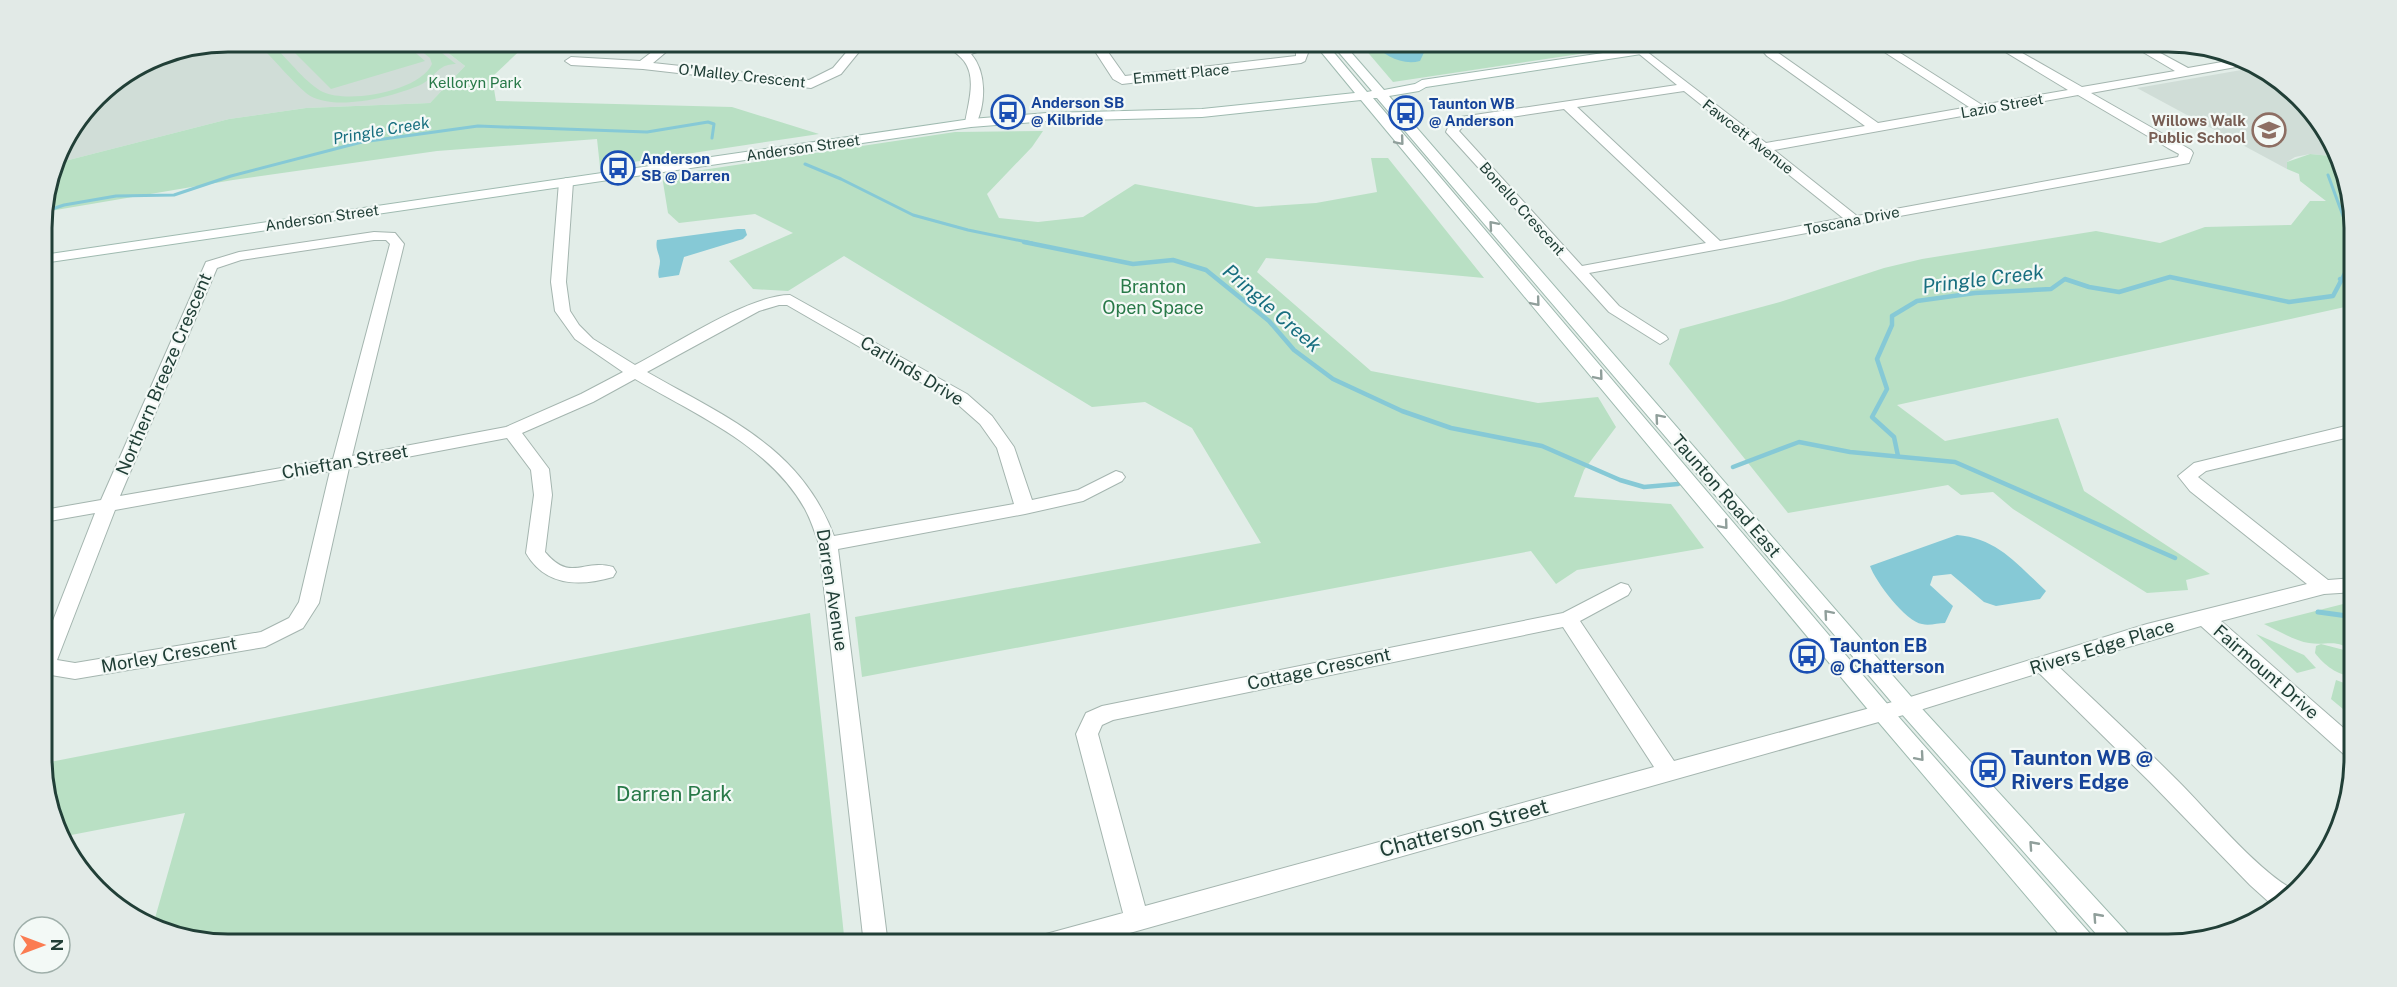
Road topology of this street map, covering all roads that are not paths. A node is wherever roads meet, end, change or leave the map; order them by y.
1 (658, 53) edge
2 (852, 53) edge
3 (966, 53) edge
4 (1102, 53) edge
5 (1302, 53) edge
6 (1329, 53) edge
7 (1343, 53) edge
8 (1629, 53) edge
9 (1644, 53) edge
10 (1770, 53) edge
11 (1892, 53) edge
12 (2014, 53) edge
13 (2152, 53) edge
14 (571, 61) dead end
15 (2230, 64) edge
16 (643, 65) junction
17 (2186, 72) junction
18 (1685, 87) junction
19 (1368, 92) junction
20 (2081, 92) junction
21 (1566, 105) junction
22 (1980, 109) junction
23 (971, 123) junction
24 (1878, 129) junction
25 (1762, 148) junction
26 (566, 182) junction
27 (1855, 221) junction
28 (1717, 246) junction
29 (53, 258) edge
30 (1532, 269) junction
31 (1577, 271) junction
32 (1511, 273) junction
33 (1581, 327) junction
34 (1561, 332) junction
35 (1660, 339) dead end
36 (634, 372) junction
37 (511, 431) junction
38 (2344, 432) edge
39 (341, 463) junction
40 (1116, 477) dead end
41 (108, 504) junction
42 (1024, 508) junction
43 (53, 514) edge
44 (828, 544) junction
45 (606, 572) dead end
46 (2344, 586) edge
47 (2324, 587) junction
48 (1621, 590) dead end
49 (2204, 617) junction
50 (1568, 619) junction
51 (53, 645) edge
52 (2043, 664) junction
53 (53, 667) edge
54 (1907, 706) junction
55 (1882, 712) junction
56 (2344, 741) edge
57 (1669, 772) junction
58 (2278, 895) edge
59 (1136, 918) junction
60 (875, 934) edge
61 (1083, 934) edge
62 (2074, 934) edge
63 (2112, 934) edge

1 - 16 street, O'Malley Crescent
2 - 16 street, O'Malley Crescent
3 - 23 street
4 - 5 street, Emmett Place
6 - 19 street, Taunton Road East
7 - 19 street, Taunton Road East
8 - 19 street, Anderson Street
9 - 18 street, Fawcett Avenue
10 - 24 street
11 - 22 street
12 - 20 street
13 - 17 street
14 - 16 street
15 - 17 street, Lazio Street
17 - 20 street, Lazio Street
18 - 21 street
18 - 25 street, Fawcett Avenue
19 - 23 street, Anderson Street
30 -> 19 street, Taunton Road East
19 -> 32 street, Taunton Road East
20 - 22 street, Lazio Street
20 - 27 street, Toscana Drive
21 - 28 street
21 - 31 street, Bonello Crescent
22 - 24 street, Lazio Street
23 - 26 street, Anderson Street
24 - 25 street, Lazio Street
25 - 27 street, Fawcett Avenue
26 - 29 street, Anderson Street
26 - 36 street, Darren Avenue
27 - 28 street, Toscana Drive
28 - 31 street, Bonello Crescent
30 - 32 street
30 - 33 street, Taunton Road East
31 - 35 street
32 -> 34 street, Taunton Road East
33 - 34 street
54 -> 33 street, Taunton Road East
34 -> 55 street, Taunton Road East
36 - 37 street, Chieftan Street
36 - 42 street, Carlinds Drive
36 - 44 street, Darren Avenue
37 - 39 street, Chieftan Street
37 - 45 street
38 - 47 street
39 - 41 street, Chieftan Street
39 - 41 street, Northern Breeze Crescent
39 - 53 street, Morley Crescent
40 - 42 street
41 - 43 street, Chieftan Street
41 - 51 street, Morley Crescent
42 - 44 street
44 - 60 street, Darren Avenue
46 - 47 street, Rivers Edge Place
47 - 49 street, Rivers Edge Place
48 - 50 street
49 - 52 street, Rivers Edge Place
49 - 56 street, Fairmount Drive
50 - 57 street
50 - 59 street, Cottage Crescent
52 - 54 street, Rivers Edge Place
52 - 58 street
54 - 55 street, Rivers Edge Place
63 -> 54 street, Taunton Road East
55 - 57 street, Chatterson Street
55 -> 62 street, Taunton Road East
57 - 59 street, Chatterson Street
59 - 61 street, Chatterson Street

